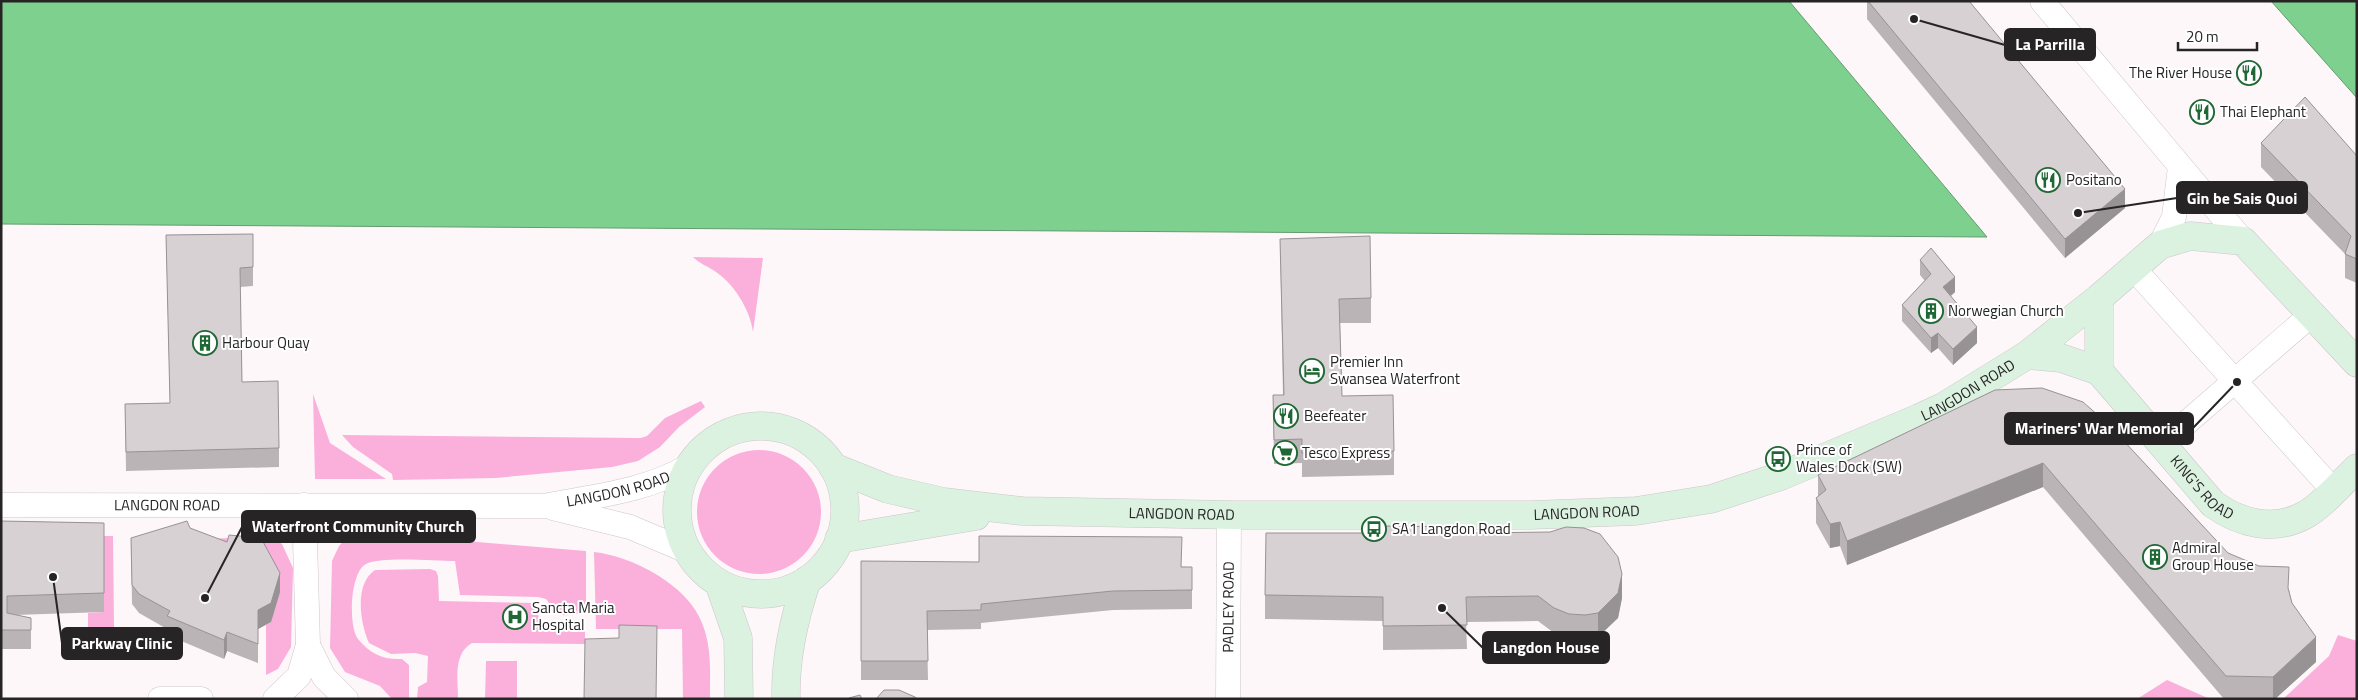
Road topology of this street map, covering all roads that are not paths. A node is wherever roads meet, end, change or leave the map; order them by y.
1 (2042, 1) edge
2 (2180, 167) junction
3 (2243, 241) junction
4 (2160, 245) junction
5 (2134, 269) junction
6 (2100, 298) junction
7 (2311, 315) junction
8 (2027, 355) junction
9 (2357, 362) edge
10 (2099, 370) junction
11 (2236, 380) junction
12 (2162, 444) junction
13 (689, 466) junction
14 (833, 467) junction
15 (2357, 468) edge
16 (2333, 490) junction
17 (1, 505) edge
18 (304, 505) junction
19 (544, 506) junction
20 (1022, 511) junction
21 (1229, 515) junction
22 (839, 539) junction
23 (688, 551) junction
24 (807, 580) junction
25 (719, 583) junction
26 (308, 645) junction
27 (160, 699) edge
28 (201, 699) edge
29 (275, 699) edge
30 (346, 699) edge
31 (738, 699) edge
32 (786, 699) edge
33 (1228, 699) edge

1 - 2 street
2 - 3 street
2 - 4 street
3 - 4 street
3 - 7 street
4 - 5 street
5 - 6 street
5 - 11 street
6 - 8 street, LANGDON ROAD
6 - 10 street
7 - 9 street
7 - 11 street
8 - 10 street, LANGDON ROAD
8 - 21 street, LANGDON ROAD
10 - 12 street, KING'S ROAD
11 - 12 street
11 - 16 street
12 - 16 street, KING'S ROAD
13 - 14 street
13 - 19 street, LANGDON ROAD
13 - 23 street
14 - 20 street, LANGDON ROAD
14 - 22 street
15 - 16 street, KING'S ROAD
17 - 18 street, LANGDON ROAD
18 - 19 street, LANGDON ROAD
18 - 26 street
19 - 23 street, LANGDON ROAD
20 - 21 street, LANGDON ROAD
20 - 22 street, LANGDON ROAD
21 - 33 street, PADLEY ROAD
22 - 24 street
23 - 25 street
24 - 25 street
24 - 32 street
25 - 31 street
26 - 29 street
26 - 30 street
27 - 28 street

